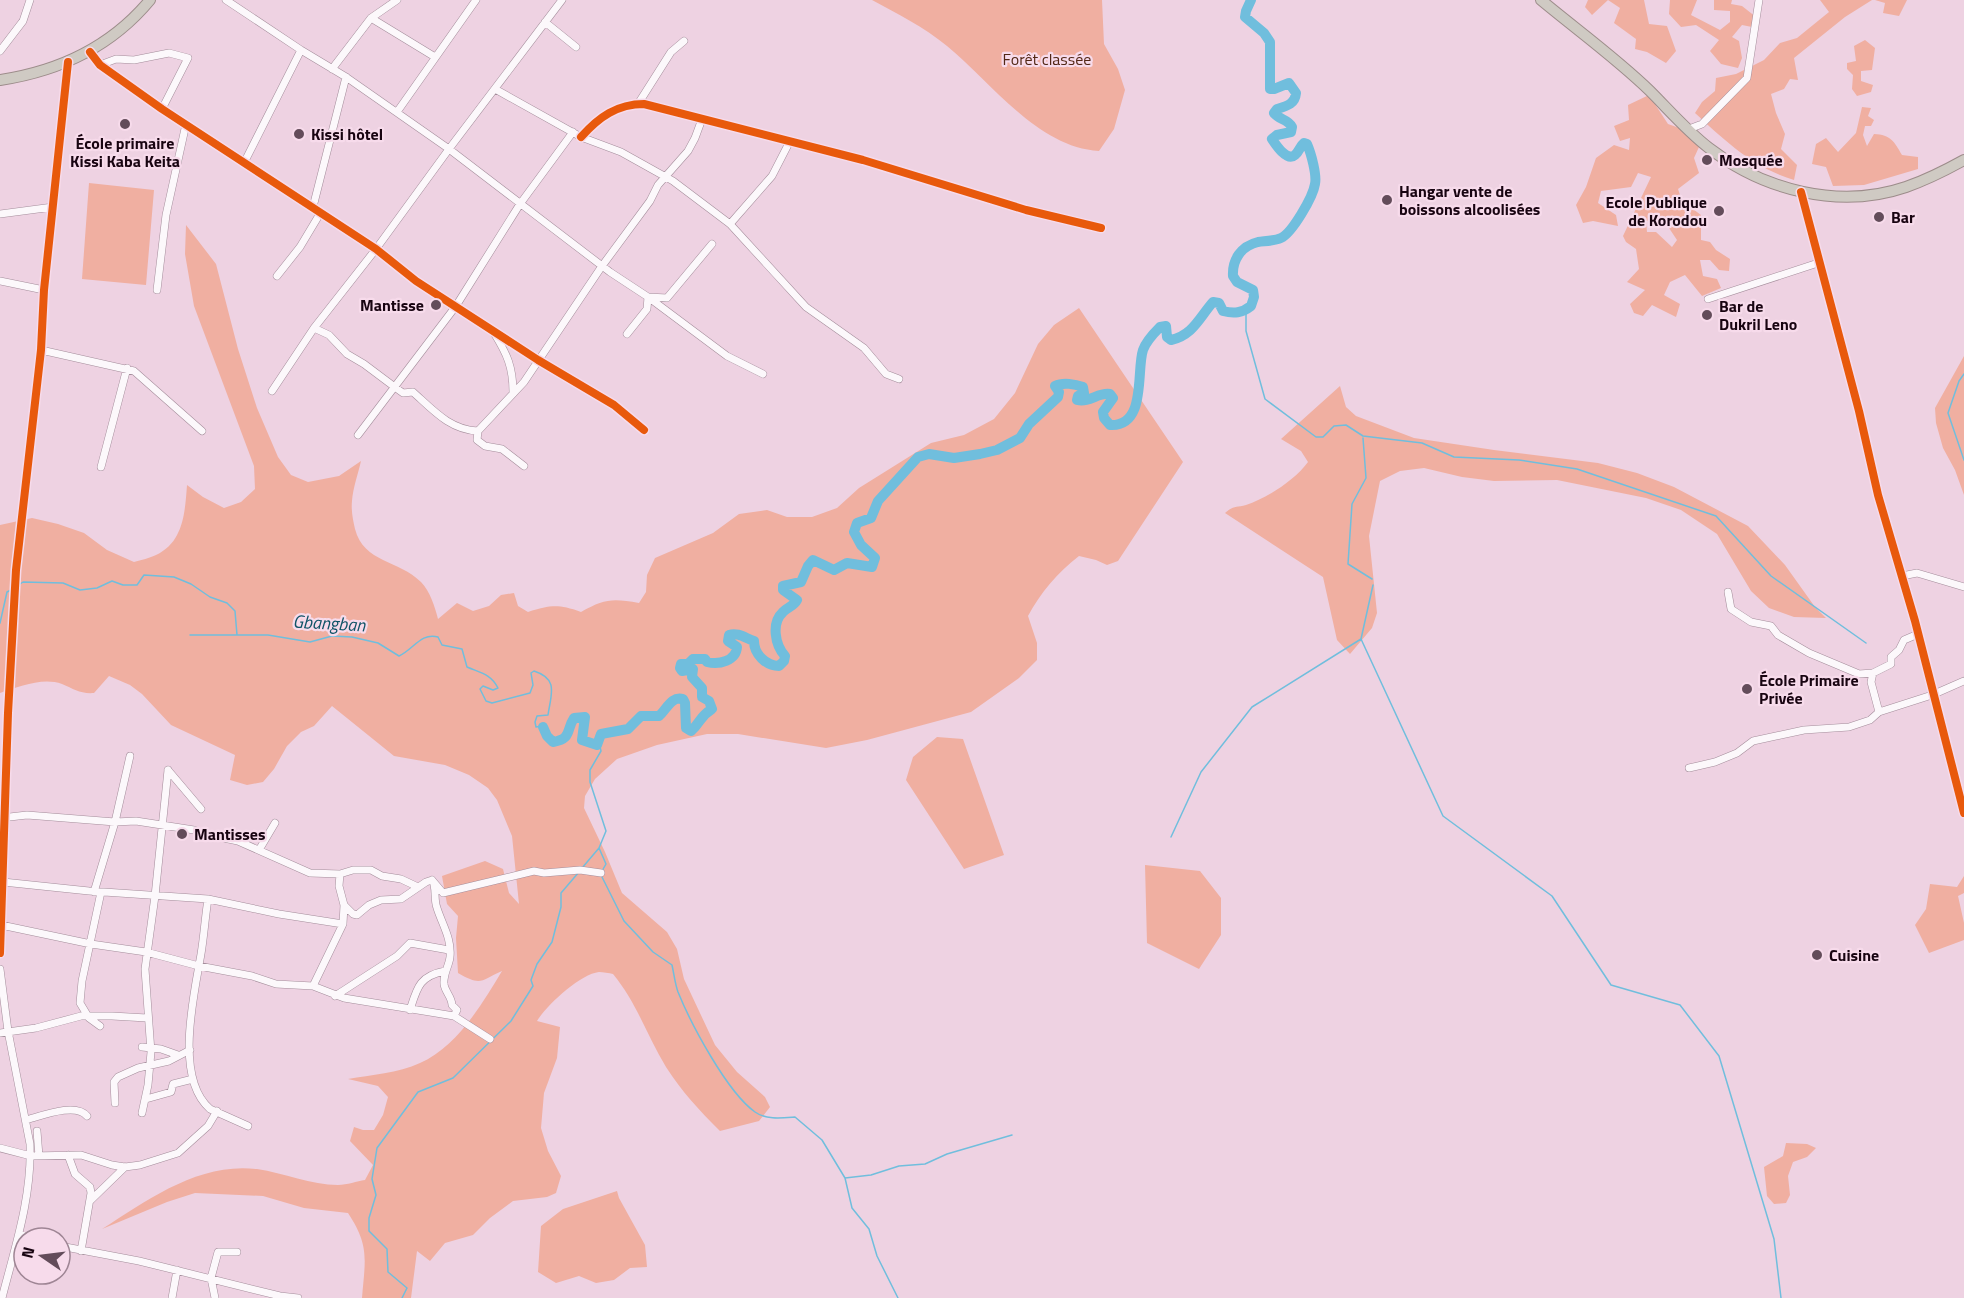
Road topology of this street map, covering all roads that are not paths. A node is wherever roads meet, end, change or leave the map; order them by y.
1 (30, 0) edge
2 (150, 0) edge
3 (226, 0) edge
4 (397, 0) edge
5 (476, 0) edge
6 (562, 0) edge
7 (1541, 0) edge
8 (1759, 0) edge
9 (371, 18) junction
10 (545, 22) junction
11 (684, 41) dead end
12 (576, 47) dead end
13 (301, 50) junction
14 (0, 51) edge
15 (90, 52) junction
16 (435, 57) junction
17 (68, 62) junction
18 (100, 65) junction
19 (332, 69) junction
20 (346, 77) junction
21 (0, 80) edge
22 (495, 89) junction
23 (638, 104) junction
24 (162, 109) junction
25 (397, 112) junction
26 (702, 119) junction
27 (186, 124) junction
28 (1689, 129) junction
29 (573, 132) junction
30 (581, 137) junction
31 (790, 141) junction
32 (449, 148) junction
33 (1964, 160) edge
34 (244, 162) junction
35 (665, 176) junction
36 (1800, 192) junction
37 (519, 204) junction
38 (53, 207) junction
39 (313, 207) junction
40 (321, 212) junction
41 (0, 214) edge
42 (730, 224) junction
43 (1101, 228) dead end
44 (711, 244) dead end
45 (376, 249) junction
46 (1818, 262) junction
47 (602, 266) junction
48 (277, 276) dead end
49 (0, 280) edge
50 (44, 290) junction
51 (157, 290) dead end
52 (648, 297) junction
53 (1708, 299) dead end
54 (456, 306) junction
55 (314, 328) junction
56 (491, 329) junction
57 (627, 334) dead end
58 (41, 350) junction
59 (538, 360) junction
60 (127, 368) junction
61 (763, 374) dead end
62 (898, 379) dead end
63 (396, 388) junction
64 (272, 392) dead end
65 (513, 392) junction
66 (644, 430) dead end
67 (202, 431) dead end
68 (478, 431) junction
69 (358, 435) dead end
70 (101, 466) dead end
71 (524, 466) dead end
72 (1902, 576) junction
73 (1964, 587) edge
74 (1728, 592) dead end
75 (1918, 634) junction
76 (1873, 672) junction
77 (1964, 681) edge
78 (1932, 695) junction
79 (1879, 712) junction
80 (130, 756) dead end
81 (1689, 768) dead end
82 (201, 809) dead end
83 (1964, 813) edge
84 (2, 818) edge
85 (115, 822) junction
86 (275, 823) dead end
87 (163, 825) junction
88 (259, 850) junction
89 (601, 873) dead end
90 (340, 874) junction
91 (2, 879) edge
92 (432, 880) junction
93 (418, 887) junction
94 (98, 892) junction
95 (155, 896) junction
96 (208, 900) junction
97 (344, 905) junction
98 (343, 924) junction
99 (1, 926) edge
100 (91, 944) junction
101 (449, 950) junction
102 (146, 952) junction
103 (0, 953) edge
104 (199, 966) junction
105 (0, 969) edge
106 (445, 971) junction
107 (313, 986) junction
108 (335, 996) junction
109 (80, 1003) junction
110 (410, 1010) junction
111 (454, 1016) junction
112 (70, 1018) junction
113 (89, 1018) junction
114 (147, 1018) junction
115 (100, 1026) dead end
116 (4, 1032) edge
117 (490, 1039) dead end
118 (142, 1047) dead end
119 (151, 1048) junction
120 (190, 1050) junction
121 (178, 1055) junction
122 (150, 1066) junction
123 (193, 1078) junction
124 (146, 1099) junction
125 (115, 1103) dead end
126 (218, 1111) junction
127 (142, 1113) dead end
128 (87, 1116) dead end
129 (26, 1120) junction
130 (248, 1126) dead end
131 (37, 1131) dead end
132 (0, 1148) edge
133 (68, 1155) junction
134 (35, 1156) junction
135 (125, 1167) junction
136 (90, 1201) junction
137 (20, 1226) edge
138 (72, 1249) edge
139 (81, 1251) junction
140 (237, 1252) dead end
141 (12, 1258) edge
142 (177, 1270) junction
143 (211, 1278) junction
144 (2, 1298) edge
145 (172, 1298) edge
146 (215, 1298) edge
147 (293, 1298) edge

1 - 14 street
2 - 15 highway
3 - 13 street
4 - 9 street
5 - 16 street
6 - 10 street
7 - 28 highway
8 - 28 street
9 - 16 street
9 - 19 street
10 - 12 street
10 - 22 street
11 - 23 street
13 - 19 street
13 - 34 street
15 - 17 highway
15 - 18 street
16 - 25 street
17 - 21 highway
17 - 38 street
18 - 24 street
18 - 24 street
19 - 20 street
20 - 25 street
20 - 39 street
22 - 29 street
22 - 32 street
23 - 26 street
23 - 30 street
24 - 27 street
25 - 32 street
26 - 31 street
26 - 35 street
27 - 34 street
27 - 51 street
28 - 36 highway
29 - 30 street
29 - 37 street
30 - 35 street
31 - 42 street
31 - 43 street
32 - 37 street
32 - 45 street
33 - 36 highway
34 - 39 street
35 - 42 street
35 - 47 street
36 - 46 street
37 - 47 street
37 - 54 street
38 - 41 street
38 - 50 street
39 - 40 street
40 - 45 street
40 - 48 street
42 - 62 street
44 - 52 street
45 - 54 street
45 - 55 street
46 - 53 street
46 - 72 street
47 - 52 street
47 - 59 street
49 - 50 street
50 - 58 street
52 - 57 street
52 - 61 street
54 - 56 street
54 - 63 street
55 - 63 street
55 - 64 street
56 - 59 street
56 - 65 street
58 - 60 street
58 - 84 street
59 - 65 street
59 - 66 street
60 - 67 street
60 - 70 street
63 - 68 street
63 - 69 street
65 - 68 street
68 - 71 street
72 - 73 street
72 - 75 street
74 - 76 street
75 - 76 street
75 - 78 street
76 - 79 street
77 - 78 street
78 - 79 street
78 - 83 street
79 - 81 street
80 - 85 street
82 - 87 street
84 - 85 street
84 - 91 street
85 - 87 street
85 - 94 street
86 - 88 street
87 - 88 street
87 - 95 street
88 - 90 street
89 - 92 street
90 - 93 street
90 - 97 street
91 - 94 street
91 - 99 street
92 - 93 street
92 - 101 street
93 - 97 street
94 - 95 street
94 - 100 street
95 - 96 street
95 - 102 street
96 - 98 street
96 - 104 street
97 - 98 street
98 - 107 street
99 - 100 street
99 - 103 street
100 - 102 street
100 - 109 street
101 - 106 street
101 - 108 street
102 - 104 street
102 - 114 street
104 - 107 street
104 - 120 street
105 - 116 street
106 - 110 street
106 - 111 street
107 - 108 street
108 - 110 street
109 - 112 street
109 - 113 street
110 - 111 street
111 - 117 street
112 - 113 street
112 - 116 street
113 - 114 street
113 - 115 street
114 - 119 street
116 - 129 street
118 - 119 street
119 - 121 street
119 - 122 street
120 - 121 street
120 - 123 street
121 - 122 street
122 - 124 street
122 - 125 street
123 - 124 street
123 - 126 street
124 - 127 street
126 - 130 street
126 - 135 street
128 - 129 street
129 - 134 street
131 - 134 street
132 - 134 street
133 - 134 street
133 - 135 street
133 - 136 street
134 - 137 street
135 - 136 street
136 - 139 street
138 - 139 street
139 - 142 street
140 - 143 street
141 - 144 street
142 - 143 street
142 - 145 street
143 - 146 street
143 - 147 street

